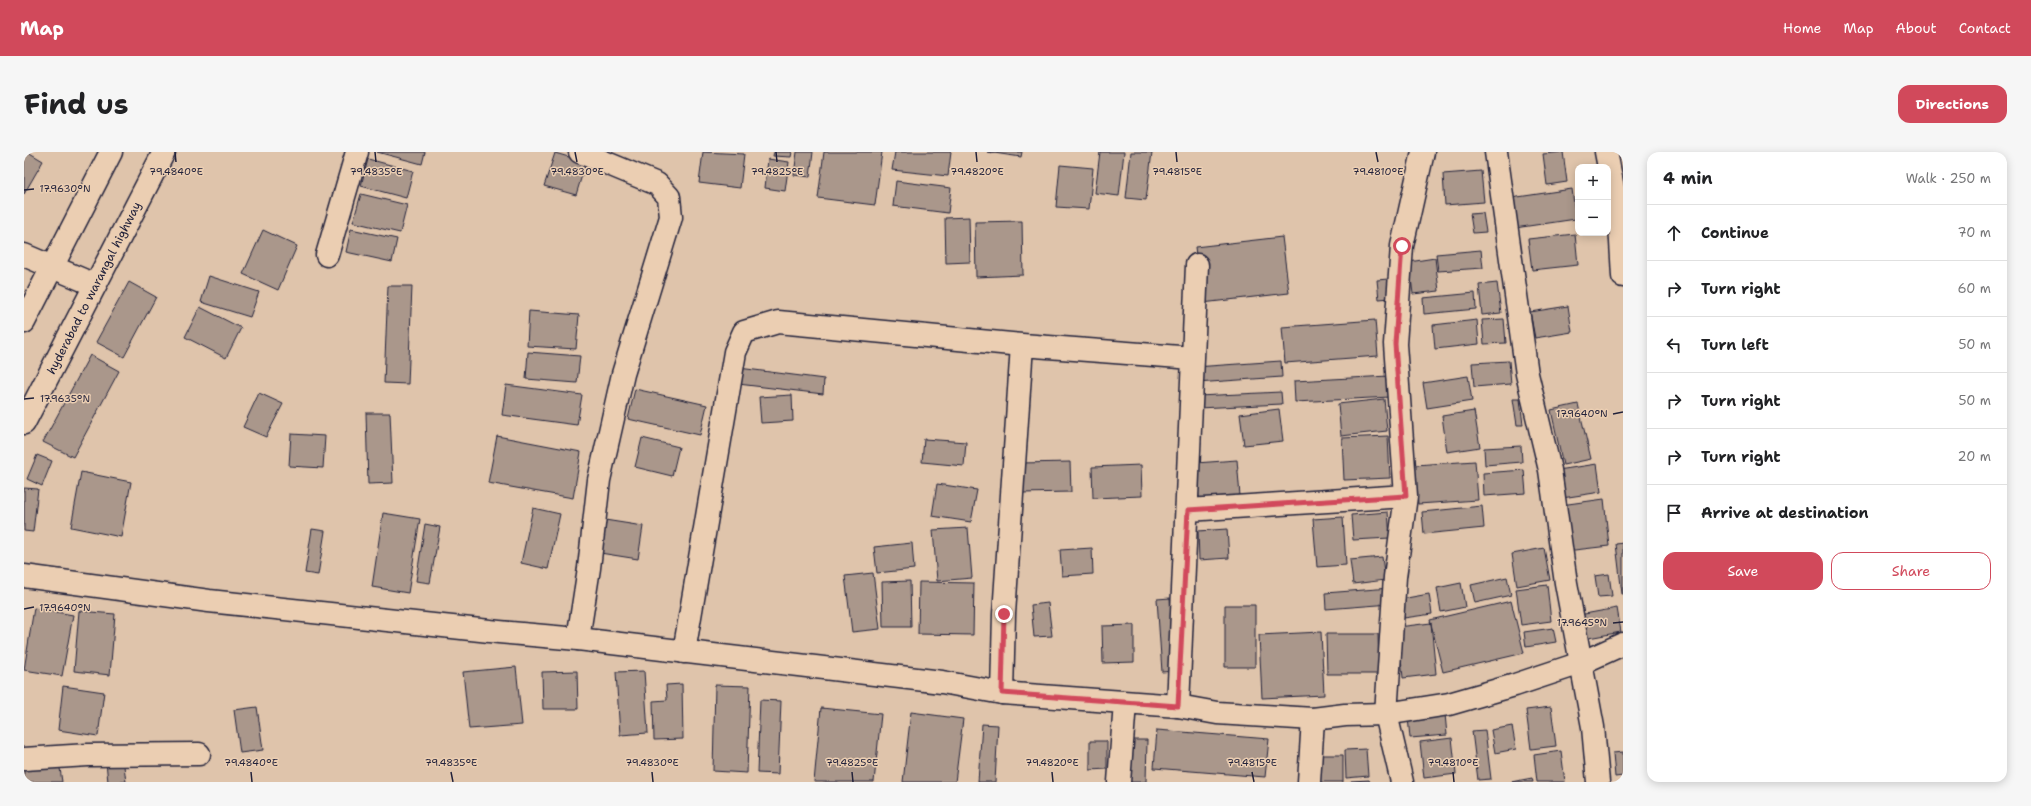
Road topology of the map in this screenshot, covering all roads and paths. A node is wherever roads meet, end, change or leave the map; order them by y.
1 (111, 152) edge
2 (164, 152) edge
3 (357, 152) edge
4 (580, 152) edge
5 (1423, 152) edge
6 (1496, 152) edge
7 (1606, 152) edge
8 (24, 255) edge
9 (327, 255) dead end
10 (1197, 265) dead end
11 (52, 268) junction
12 (1623, 276) edge
13 (95, 285) junction
14 (24, 322) edge
15 (1022, 345) junction
16 (1193, 358) junction
17 (24, 423) edge
18 (1406, 496) junction
19 (1188, 510) junction
20 (24, 576) edge
21 (578, 639) junction
22 (1623, 644) edge
23 (684, 652) junction
24 (1581, 663) junction
25 (1002, 693) junction
26 (1125, 703) junction
27 (1178, 706) junction
28 (1386, 714) junction
29 (1313, 720) junction
30 (199, 754) dead end
31 (24, 759) edge
32 (1119, 782) edge
33 (1309, 782) edge
34 (1402, 782) edge
35 (1598, 782) edge

1 - 11 street
2 - 13 street, hyderabad to warangal highway
3 - 9 street
4 - 21 street
5 - 18 street
6 - 24 street
7 - 12 street
8 - 11 street
10 - 16 street
11 - 13 street
11 - 14 street
13 - 17 street, hyderabad to warangal highway
15 - 16 street
15 - 23 street
15 - 25 street
16 - 19 street
18 - 19 street
18 - 28 street
19 - 27 street
20 - 21 street
21 - 23 street
22 - 24 street
23 - 25 street
24 - 28 street
24 - 35 street
25 - 26 street
26 - 27 street
26 - 32 street
27 - 29 street
28 - 29 street
28 - 34 street
29 - 33 street
30 - 31 street

